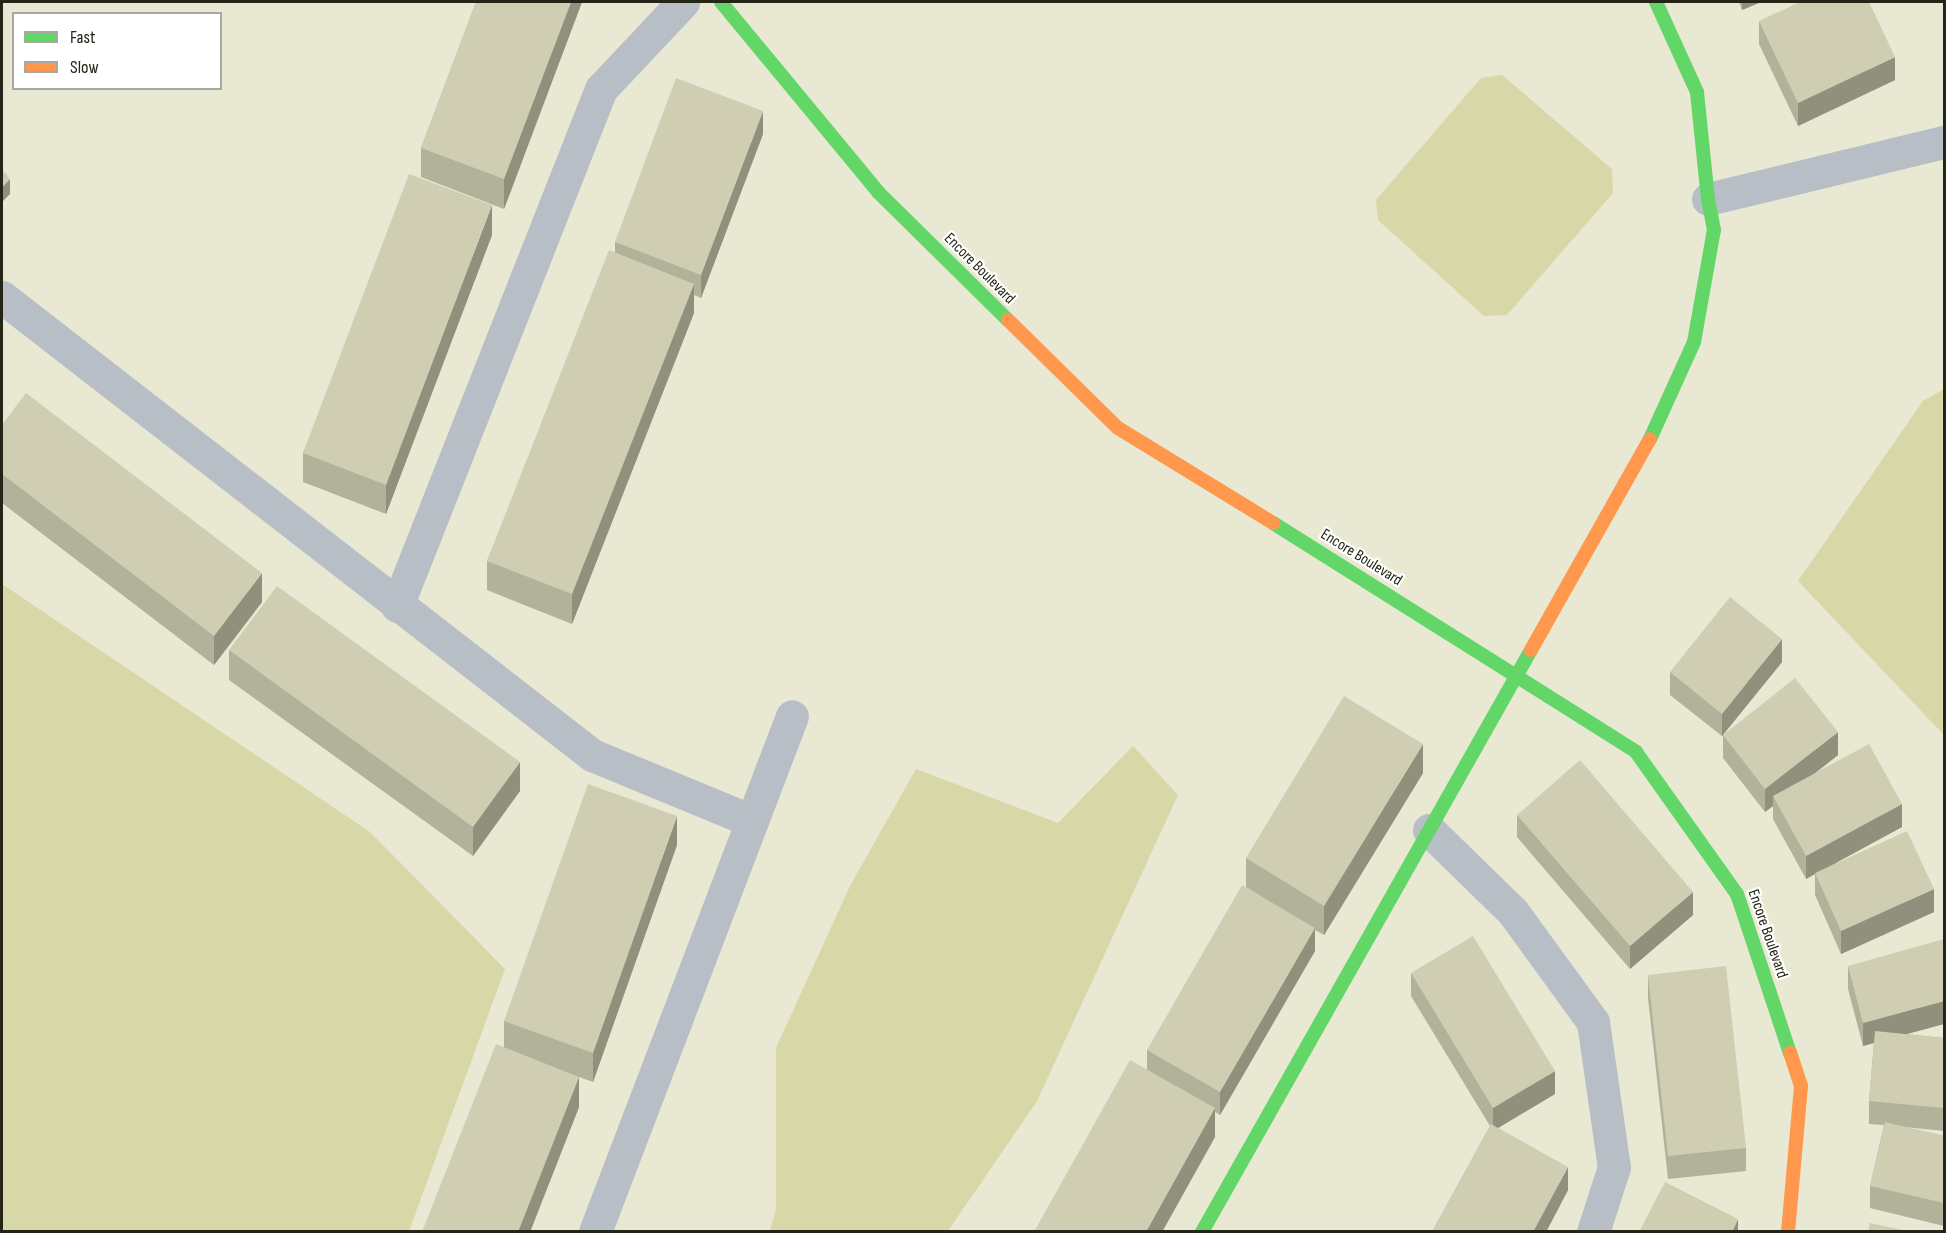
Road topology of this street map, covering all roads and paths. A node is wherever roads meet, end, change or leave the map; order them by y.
1 (683, 2) edge
2 (721, 2) edge
3 (1656, 2) edge
4 (1944, 142) edge
5 (1708, 199) junction
6 (2, 297) edge
7 (397, 606) junction
8 (1517, 675) junction
9 (792, 716) dead end
10 (752, 820) junction
11 (1429, 830) junction
12 (595, 1232) edge
13 (1202, 1232) edge
14 (1593, 1232) edge
15 (1788, 1232) edge

1 - 7 street
2 - 8 street, Encore Boulevard
3 - 5 street
4 - 5 street
5 - 8 street
6 - 7 street
7 - 10 street
8 - 11 street
8 - 15 street, Encore Boulevard
9 - 10 street
10 - 12 street
11 - 13 street
11 - 14 street

